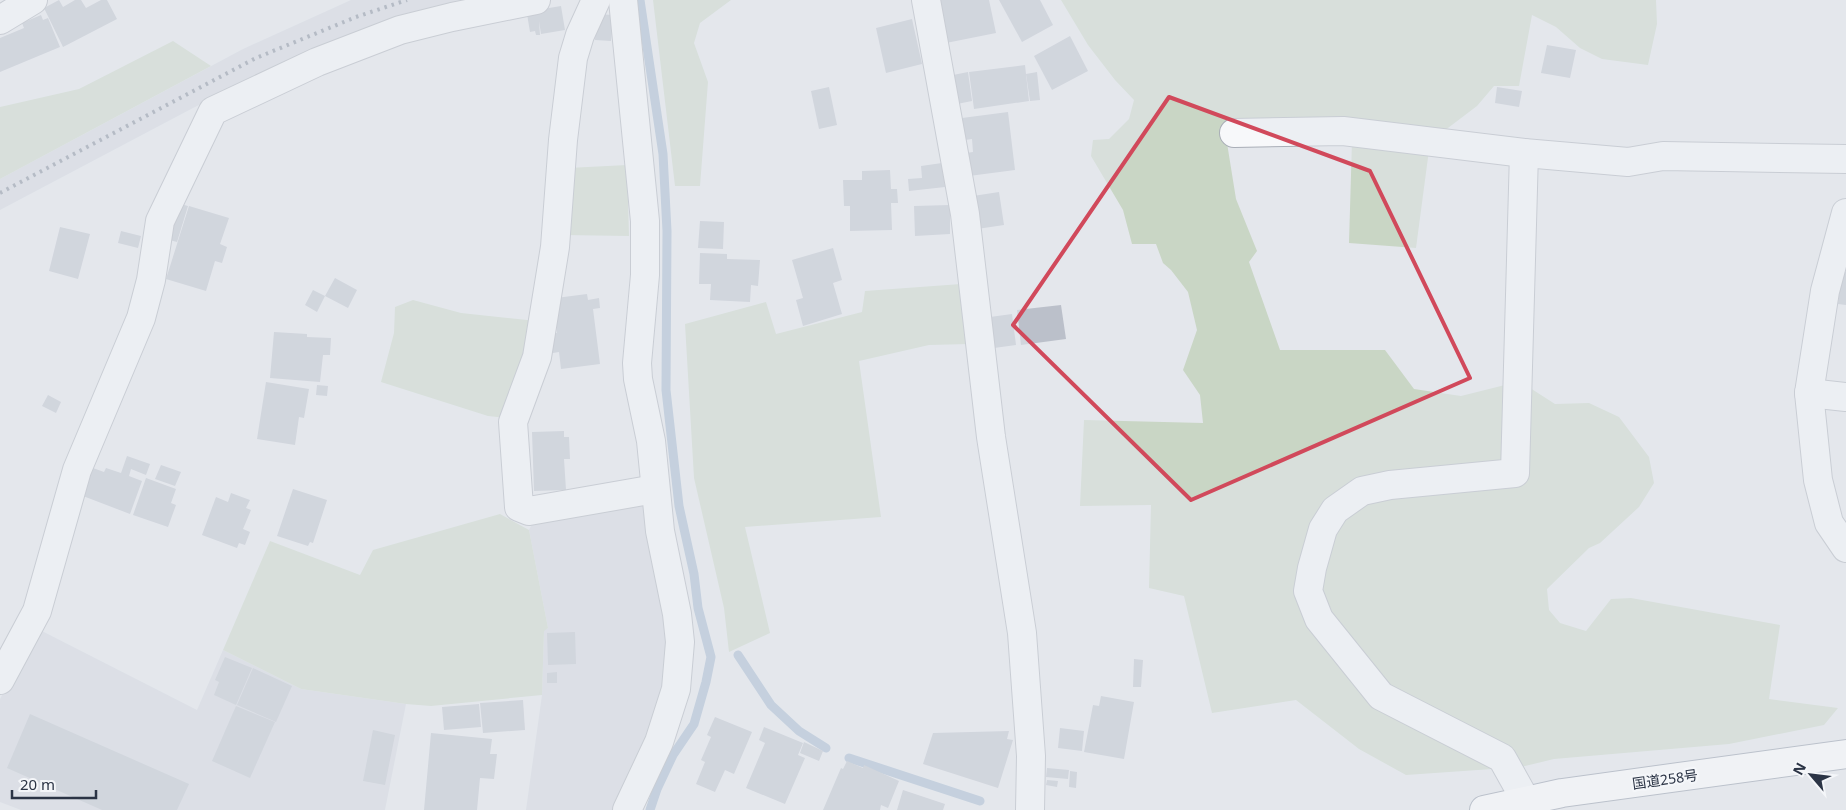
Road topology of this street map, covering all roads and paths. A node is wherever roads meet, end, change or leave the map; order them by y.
1 (33, 0) edge
2 (536, 0) edge
3 (596, 0) edge
4 (623, 0) edge
5 (926, 0) edge
6 (0, 20) edge
7 (1234, 133) dead end
8 (1524, 153) junction
9 (1846, 158) edge
10 (1846, 214) edge
11 (1809, 393) junction
12 (1846, 397) edge
13 (655, 489) junction
14 (1846, 548) edge
15 (0, 680) edge
16 (1846, 754) edge
17 (1526, 801) junction
18 (1563, 802) edge
19 (627, 810) edge
20 (1030, 810) edge
21 (1484, 810) edge

1 - 6 street
2 - 15 street
3 - 13 street
4 - 13 street
5 - 20 street
7 - 8 street
8 - 9 street
8 - 17 street
10 - 11 street
11 - 12 street
11 - 14 street
13 - 19 street
16 - 18 highway, 国道258号
17 - 18 highway, 国道258号
17 - 21 highway, 国道258号

